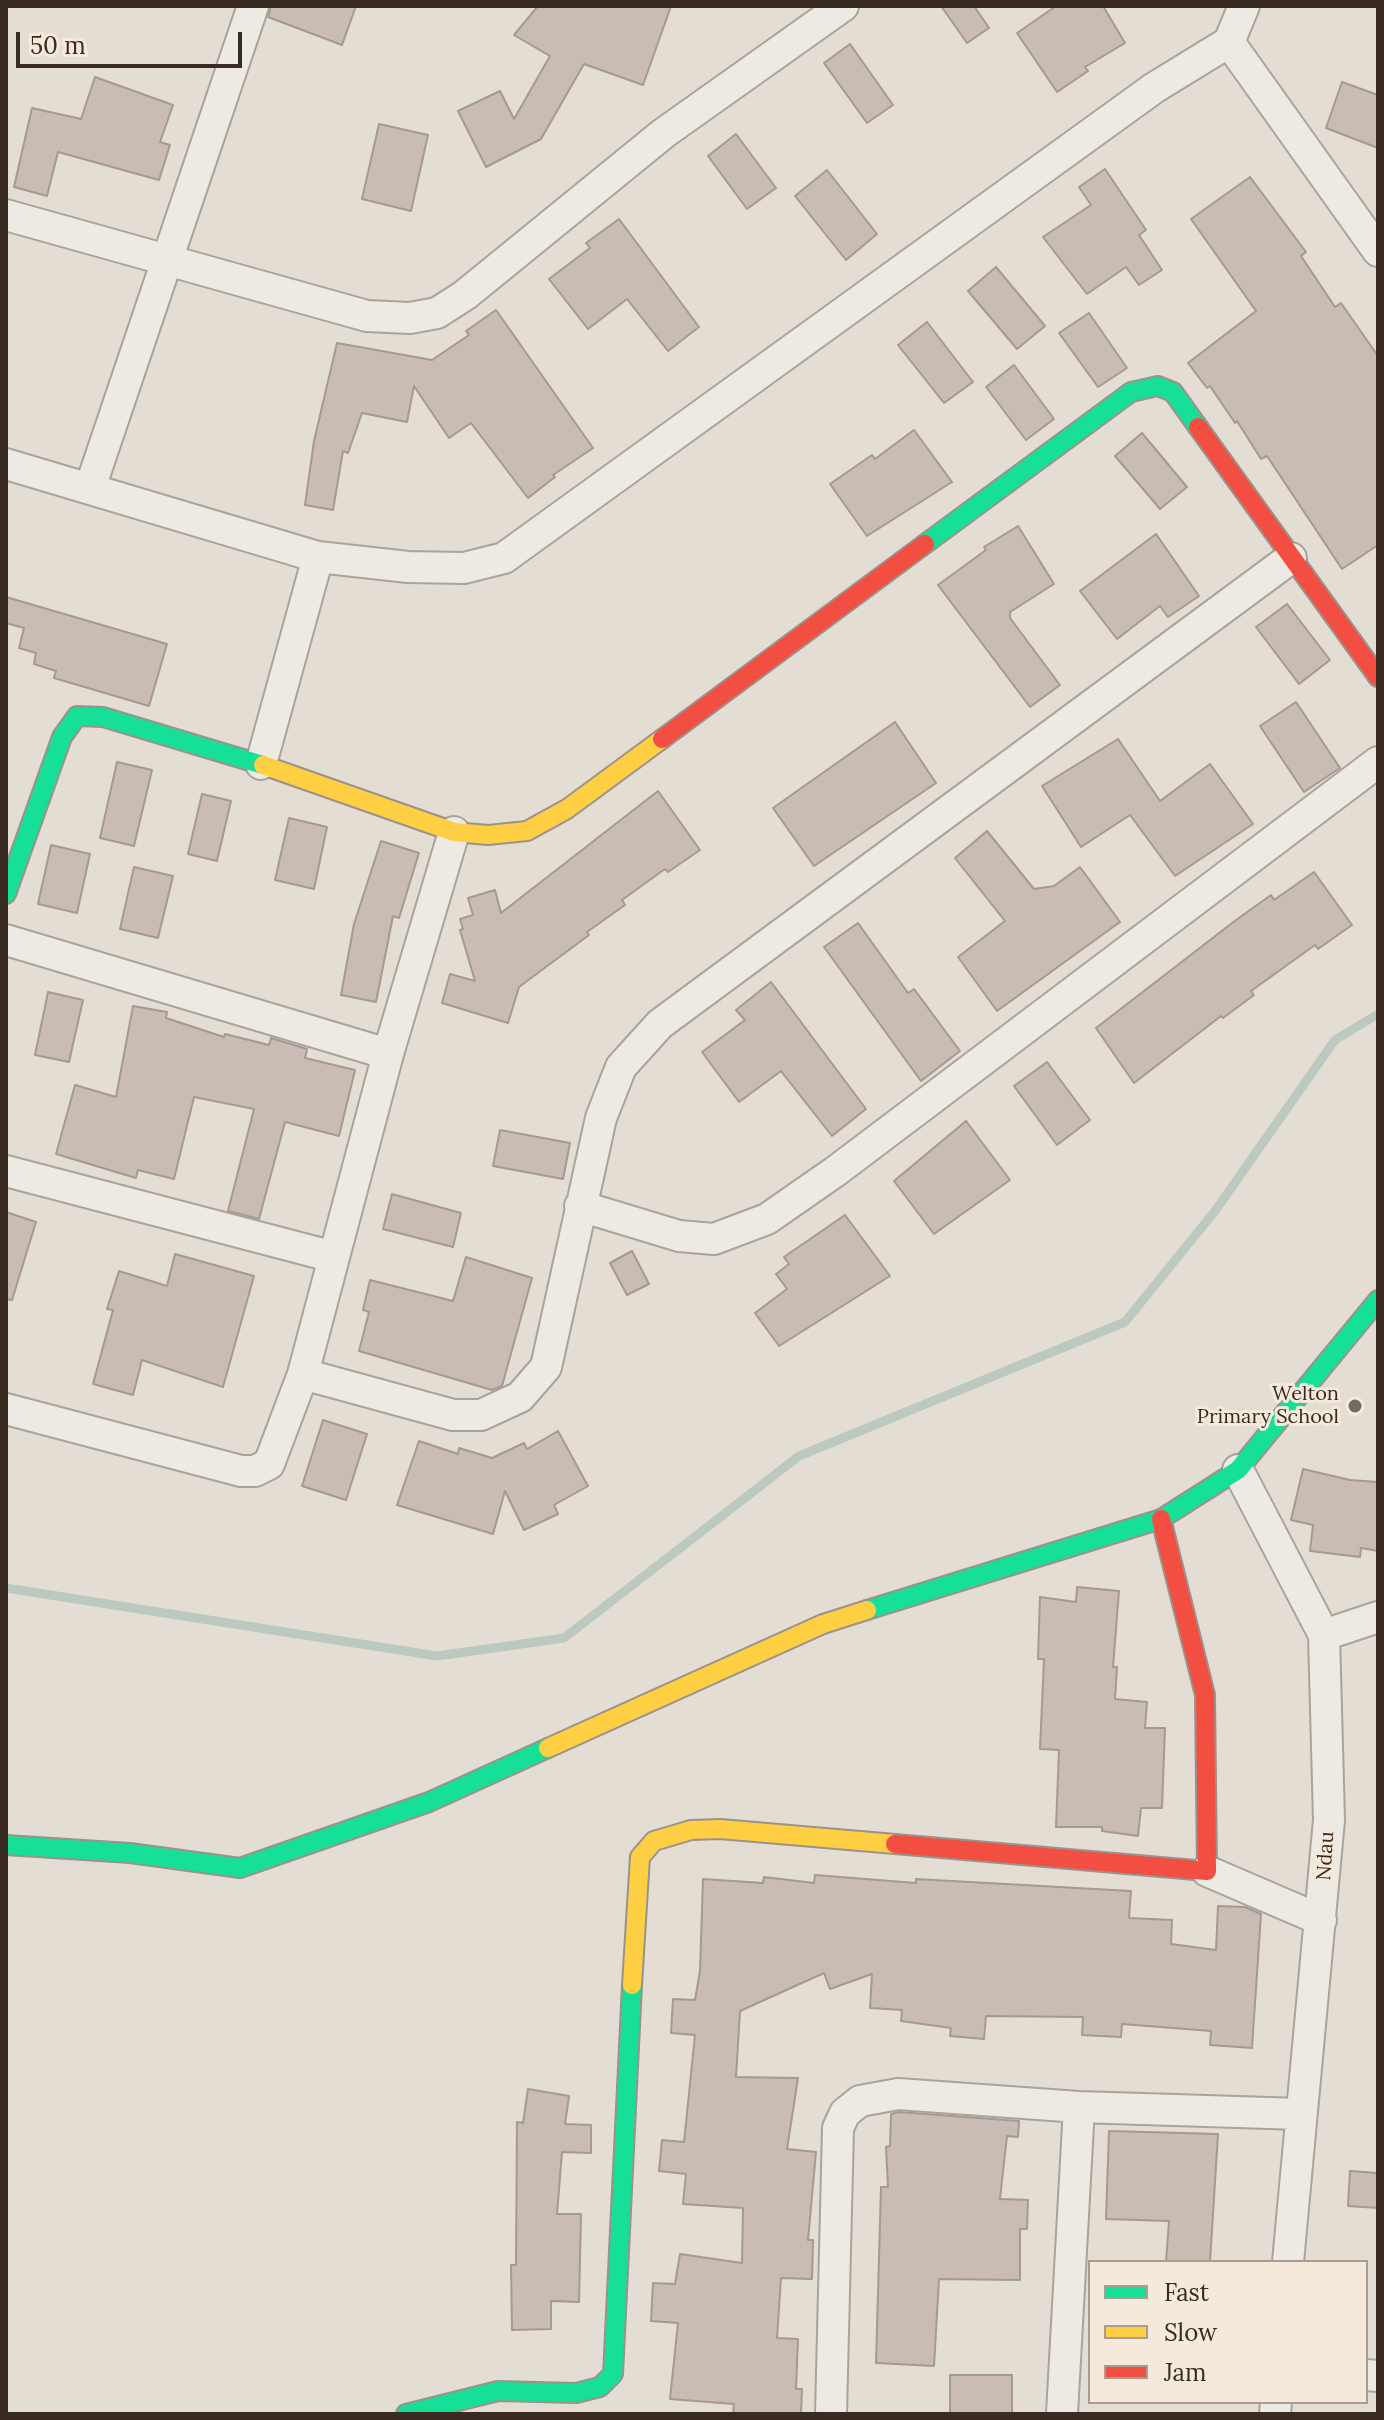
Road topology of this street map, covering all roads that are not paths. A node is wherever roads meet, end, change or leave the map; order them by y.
1 (253, 6) edge
2 (843, 6) edge
3 (1244, 6) edge
4 (1229, 42) junction
5 (6, 215) edge
6 (1374, 239) edge
7 (166, 260) junction
8 (6, 464) edge
9 (90, 488) junction
10 (318, 557) junction
11 (1291, 558) junction
12 (1378, 677) edge
13 (1378, 762) edge
14 (261, 764) junction
15 (454, 832) junction
16 (6, 894) edge
17 (6, 940) edge
18 (388, 1054) junction
19 (6, 1171) edge
20 (580, 1206) junction
21 (334, 1257) junction
22 (1378, 1300) edge
23 (303, 1374) junction
24 (6, 1409) edge
25 (1238, 1470) junction
26 (1161, 1519) junction
27 (1378, 1617) edge
28 (1324, 1635) junction
29 (6, 1845) edge
30 (1207, 1871) junction
31 (1321, 1920) junction
32 (1079, 2107) junction
33 (1301, 2114) junction
34 (1288, 2260) edge
35 (406, 2414) edge
36 (831, 2414) edge
37 (1062, 2414) edge

1 - 7 street
2 - 7 street
3 - 4 street
4 - 6 street
4 - 10 street
5 - 7 street
7 - 9 street
8 - 9 street
9 - 10 street
10 - 14 street
11 - 12 street
11 - 15 street
11 - 20 street
13 - 20 street
14 - 15 street
14 - 16 street
15 - 18 street
17 - 18 street
18 - 21 street
19 - 21 street
20 - 23 street
21 - 23 street
22 - 25 street
23 - 24 street
25 - 26 street
25 - 28 street, Ndau
26 - 29 street
26 - 30 street
27 - 28 street
28 - 31 street, Ndau
30 - 31 street
30 - 35 street
31 - 33 street, Ndau
32 - 33 street
32 - 36 street
32 - 37 street
33 - 34 street, Ndau

